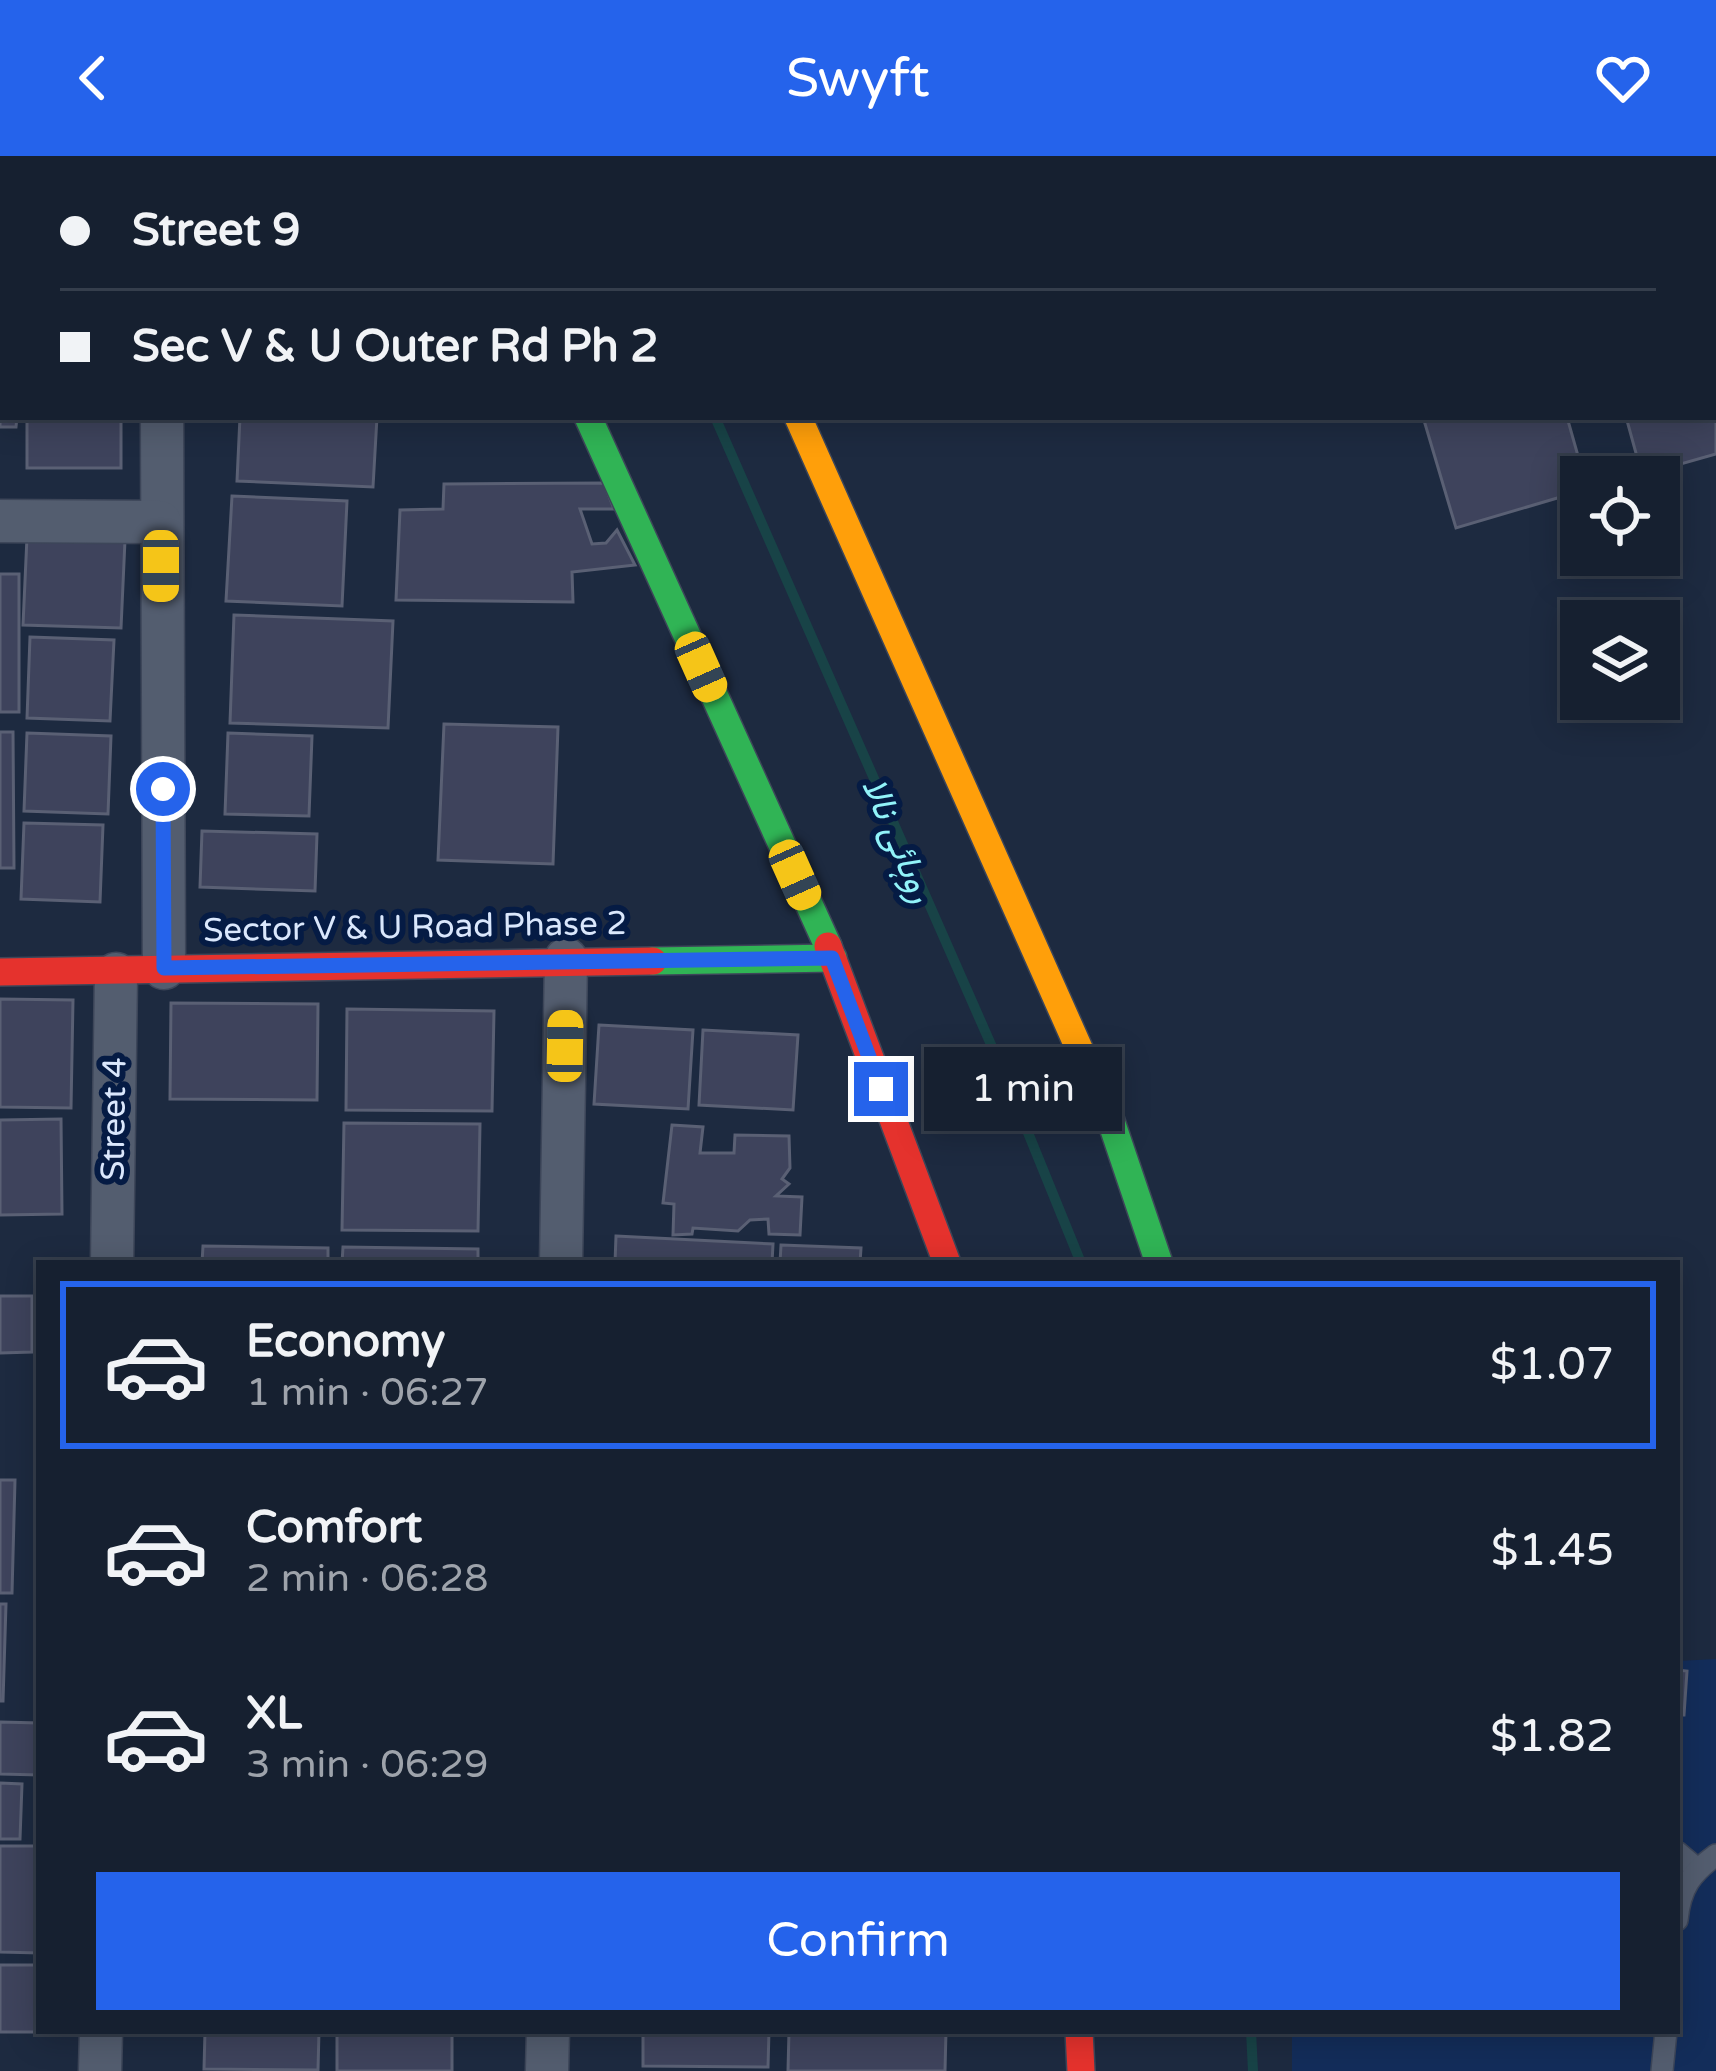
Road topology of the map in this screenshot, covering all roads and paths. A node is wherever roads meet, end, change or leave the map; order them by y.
1 (162, 420) edge
2 (589, 420) edge
3 (799, 420) edge
4 (0, 521) edge
5 (160, 522) junction
6 (832, 958) junction
7 (566, 959) junction
8 (164, 968) junction
9 (0, 972) edge
10 (116, 974) junction
11 (112, 1260) edge
12 (561, 1260) edge
13 (945, 1260) edge
14 (1158, 1260) edge
15 (1680, 1855) edge
16 (1716, 1855) edge
17 (1696, 1868) junction
18 (1680, 1900) edge
19 (100, 2034) edge
20 (548, 2034) edge
21 (1079, 2034) edge
22 (1666, 2034) edge
23 (100, 2071) edge
24 (548, 2071) edge
25 (1081, 2071) edge
26 (1662, 2071) edge

1 - 5 street
2 - 6 street
3 - 14 street
4 - 5 street
5 - 8 street
6 - 7 street, Sector V & U Road Phase 2
6 - 13 street
7 - 8 street, Sector V & U Road Phase 2
7 - 12 street
8 - 10 street, Sector V & U Road Phase 2
9 - 10 street, Sector V & U Road Phase 2
10 - 11 street, Street 4
15 - 17 lane
16 - 17 lane
17 - 18 lane
19 - 23 street
20 - 24 street
21 - 25 street
22 - 26 lane

